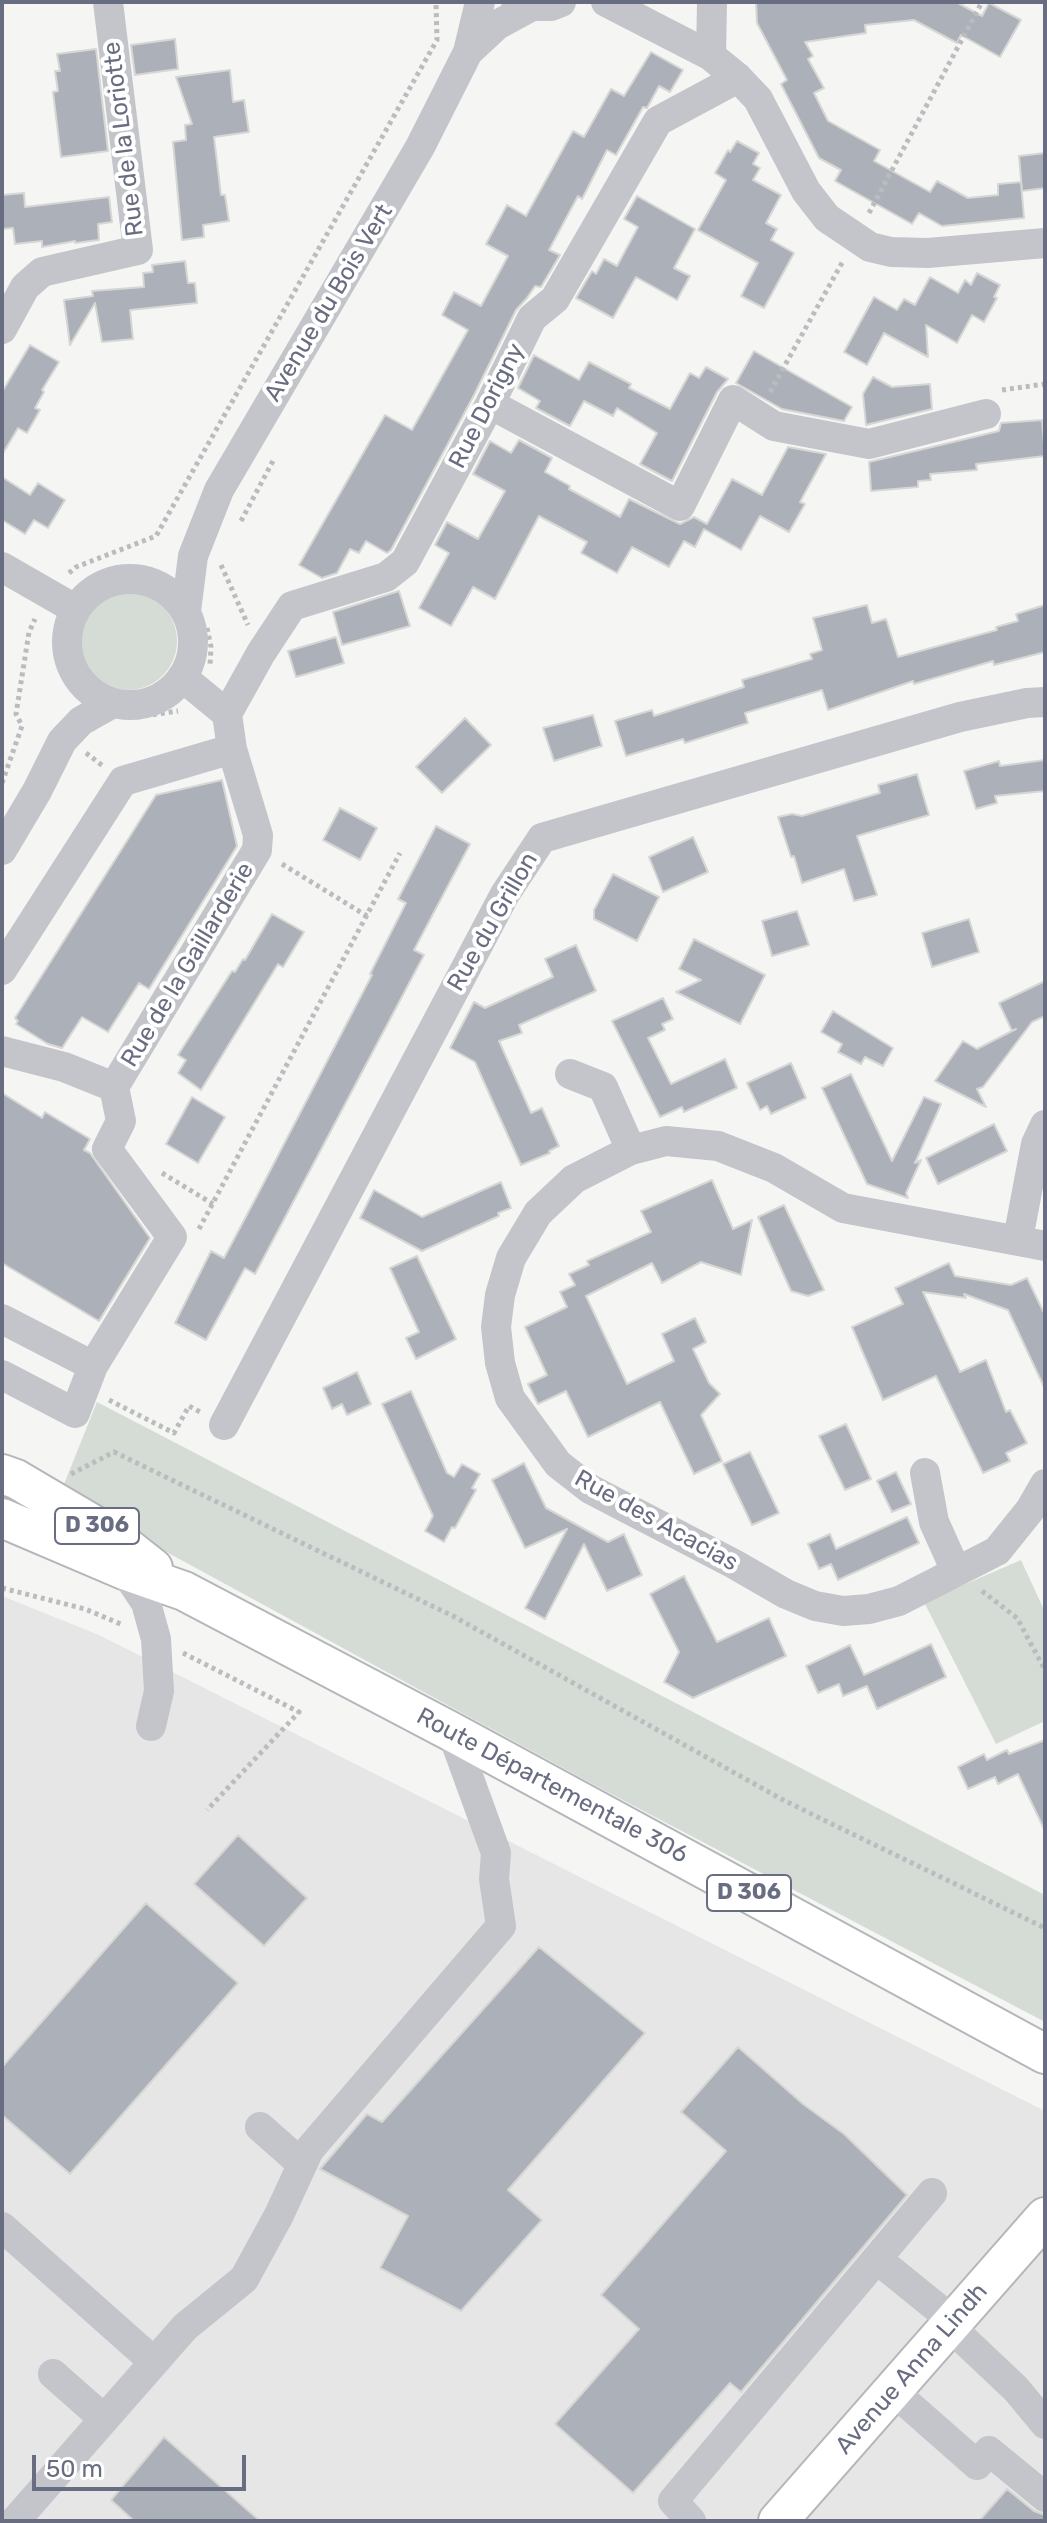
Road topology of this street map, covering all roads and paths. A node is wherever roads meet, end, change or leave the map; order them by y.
1 (108, 2) edge
2 (436, 2) edge
3 (480, 2) edge
4 (606, 2) edge
5 (712, 2) edge
6 (536, 3) edge
7 (468, 52) junction
8 (711, 56) junction
9 (738, 78) junction
10 (1045, 243) edge
11 (13, 280) edge
12 (2, 329) edge
13 (490, 404) junction
14 (986, 414) dead end
15 (193, 556) junction
16 (2, 567) edge
17 (149, 581) junction
18 (48, 594) junction
19 (75, 609) junction
20 (186, 611) junction
21 (72, 668) junction
22 (182, 677) junction
23 (1045, 702) edge
24 (113, 703) junction
25 (227, 714) junction
26 (62, 741) junction
27 (232, 749) junction
28 (2, 783) edge
29 (2, 850) edge
30 (257, 850) junction
31 (400, 853) dead end
32 (367, 916) junction
33 (2, 970) edge
34 (2, 1051) edge
35 (570, 1074) dead end
36 (114, 1087) junction
37 (1045, 1125) edge
38 (631, 1150) junction
39 (198, 1232) dead end
40 (1031, 1242) edge
41 (2, 1319) edge
42 (93, 1366) junction
43 (2, 1375) edge
44 (224, 1425) joint
45 (59, 1469) dead end
46 (925, 1473) dead end
47 (2, 1474) edge
48 (1045, 1484) edge
49 (2, 1518) edge
50 (124, 1570) junction
51 (956, 1571) junction
52 (184, 1591) junction
53 (1045, 1670) edge
54 (151, 1726) dead end
55 (452, 1732) junction
56 (1045, 1928) edge
57 (1045, 2054) edge
58 (260, 2127) dead end
59 (302, 2164) junction
60 (932, 2193) dead end
61 (1045, 2217) edge
62 (2, 2227) edge
63 (878, 2260) junction
64 (950, 2325) junction
65 (154, 2362) junction
66 (53, 2374) dead end
67 (1030, 2388) edge
68 (893, 2391) junction
69 (104, 2419) junction
70 (1045, 2424) edge
71 (1045, 2497) edge
72 (15, 2521) edge
73 (691, 2521) edge
74 (778, 2521) edge

1 - 11 street, Rue de la Loriotte
2 - 18 path
3 - 7 street, Avenue du Bois Vert
4 - 8 street
5 - 8 street
6 - 7 street, Avenue du Bois Vert
7 - 15 street, Avenue du Bois Vert
8 - 9 street
9 - 10 street
9 - 13 street, Rue Dorigny
11 - 12 street
13 - 14 street
13 - 25 street, Rue Dorigny
15 - 17 street
15 - 20 street, Avenue du Bois Vert
16 - 18 street
17 - 19 street
17 - 20 street
18 - 19 street
18 - 28 path
19 - 21 street
20 - 22 street
21 - 24 street
21 - 26 street
22 - 24 street
22 - 25 street
23 - 44 street, Rue du Grillon
24 - 26 street
25 - 27 street, Rue de la Gaillarderie
26 - 29 street
27 - 30 street, Rue de la Gaillarderie
27 - 33 street
30 - 32 path
30 - 36 street, Rue de la Gaillarderie
31 - 32 path
32 - 39 path
34 - 36 street, Rue de la Gaillarderie
35 - 38 street
36 - 42 street, Rue de la Gaillarderie
37 - 40 street
38 - 40 street, Rue des Acacias
38 - 51 street, Rue des Acacias
41 - 42 street
42 - 43 street
42 - 44 path
45 - 56 path
46 - 51 street
47 - 52 main road, Route Départementale 306 / D 306
48 - 51 street, Rue des Acacias
49 - 50 main road, Route Départementale 306 / D 306
50 - 52 main road, Route Départementale 306 / D 306
50 - 54 street
51 - 53 path
52 - 55 main road, Route Départementale 306 / D 306
55 - 57 main road, Route Départementale 306 / D 306
55 - 59 street
58 - 59 street
59 - 65 street
60 - 63 street
61 - 64 main road, Avenue Anna Lindh
62 - 65 street
63 - 64 street
63 - 73 street
64 - 67 street
64 - 68 main road, Avenue Anna Lindh
65 - 69 street
66 - 69 street
67 - 70 street
68 - 71 street
68 - 74 main road, Avenue Anna Lindh
69 - 72 street

